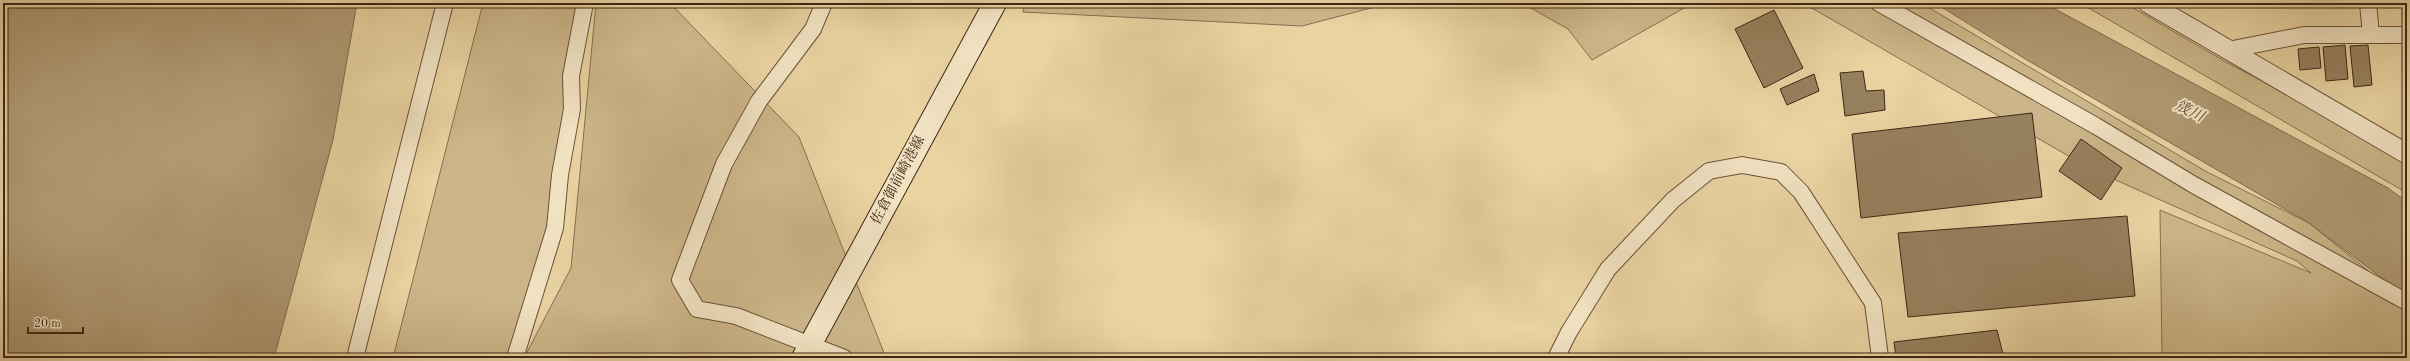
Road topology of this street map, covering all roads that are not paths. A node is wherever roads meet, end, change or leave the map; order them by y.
1 (445, 3) edge
2 (584, 3) edge
3 (824, 3) edge
4 (995, 3) edge
5 (1879, 3) edge
6 (2148, 3) edge
7 (2368, 3) edge
8 (2371, 35) junction
9 (2407, 35) edge
10 (2228, 50) junction
11 (2407, 154) edge
12 (2407, 302) edge
13 (806, 351) edge
14 (355, 358) edge
15 (515, 358) edge
16 (844, 358) edge
17 (1556, 358) edge
18 (1880, 358) edge

1 - 14 street
2 - 15 street
3 - 13 street
4 - 13 main road, 佐倉御前崎港線
5 - 12 street
6 - 10 street
7 - 8 street
8 - 9 street
8 - 10 street
10 - 11 street
13 - 16 street
17 - 18 street

